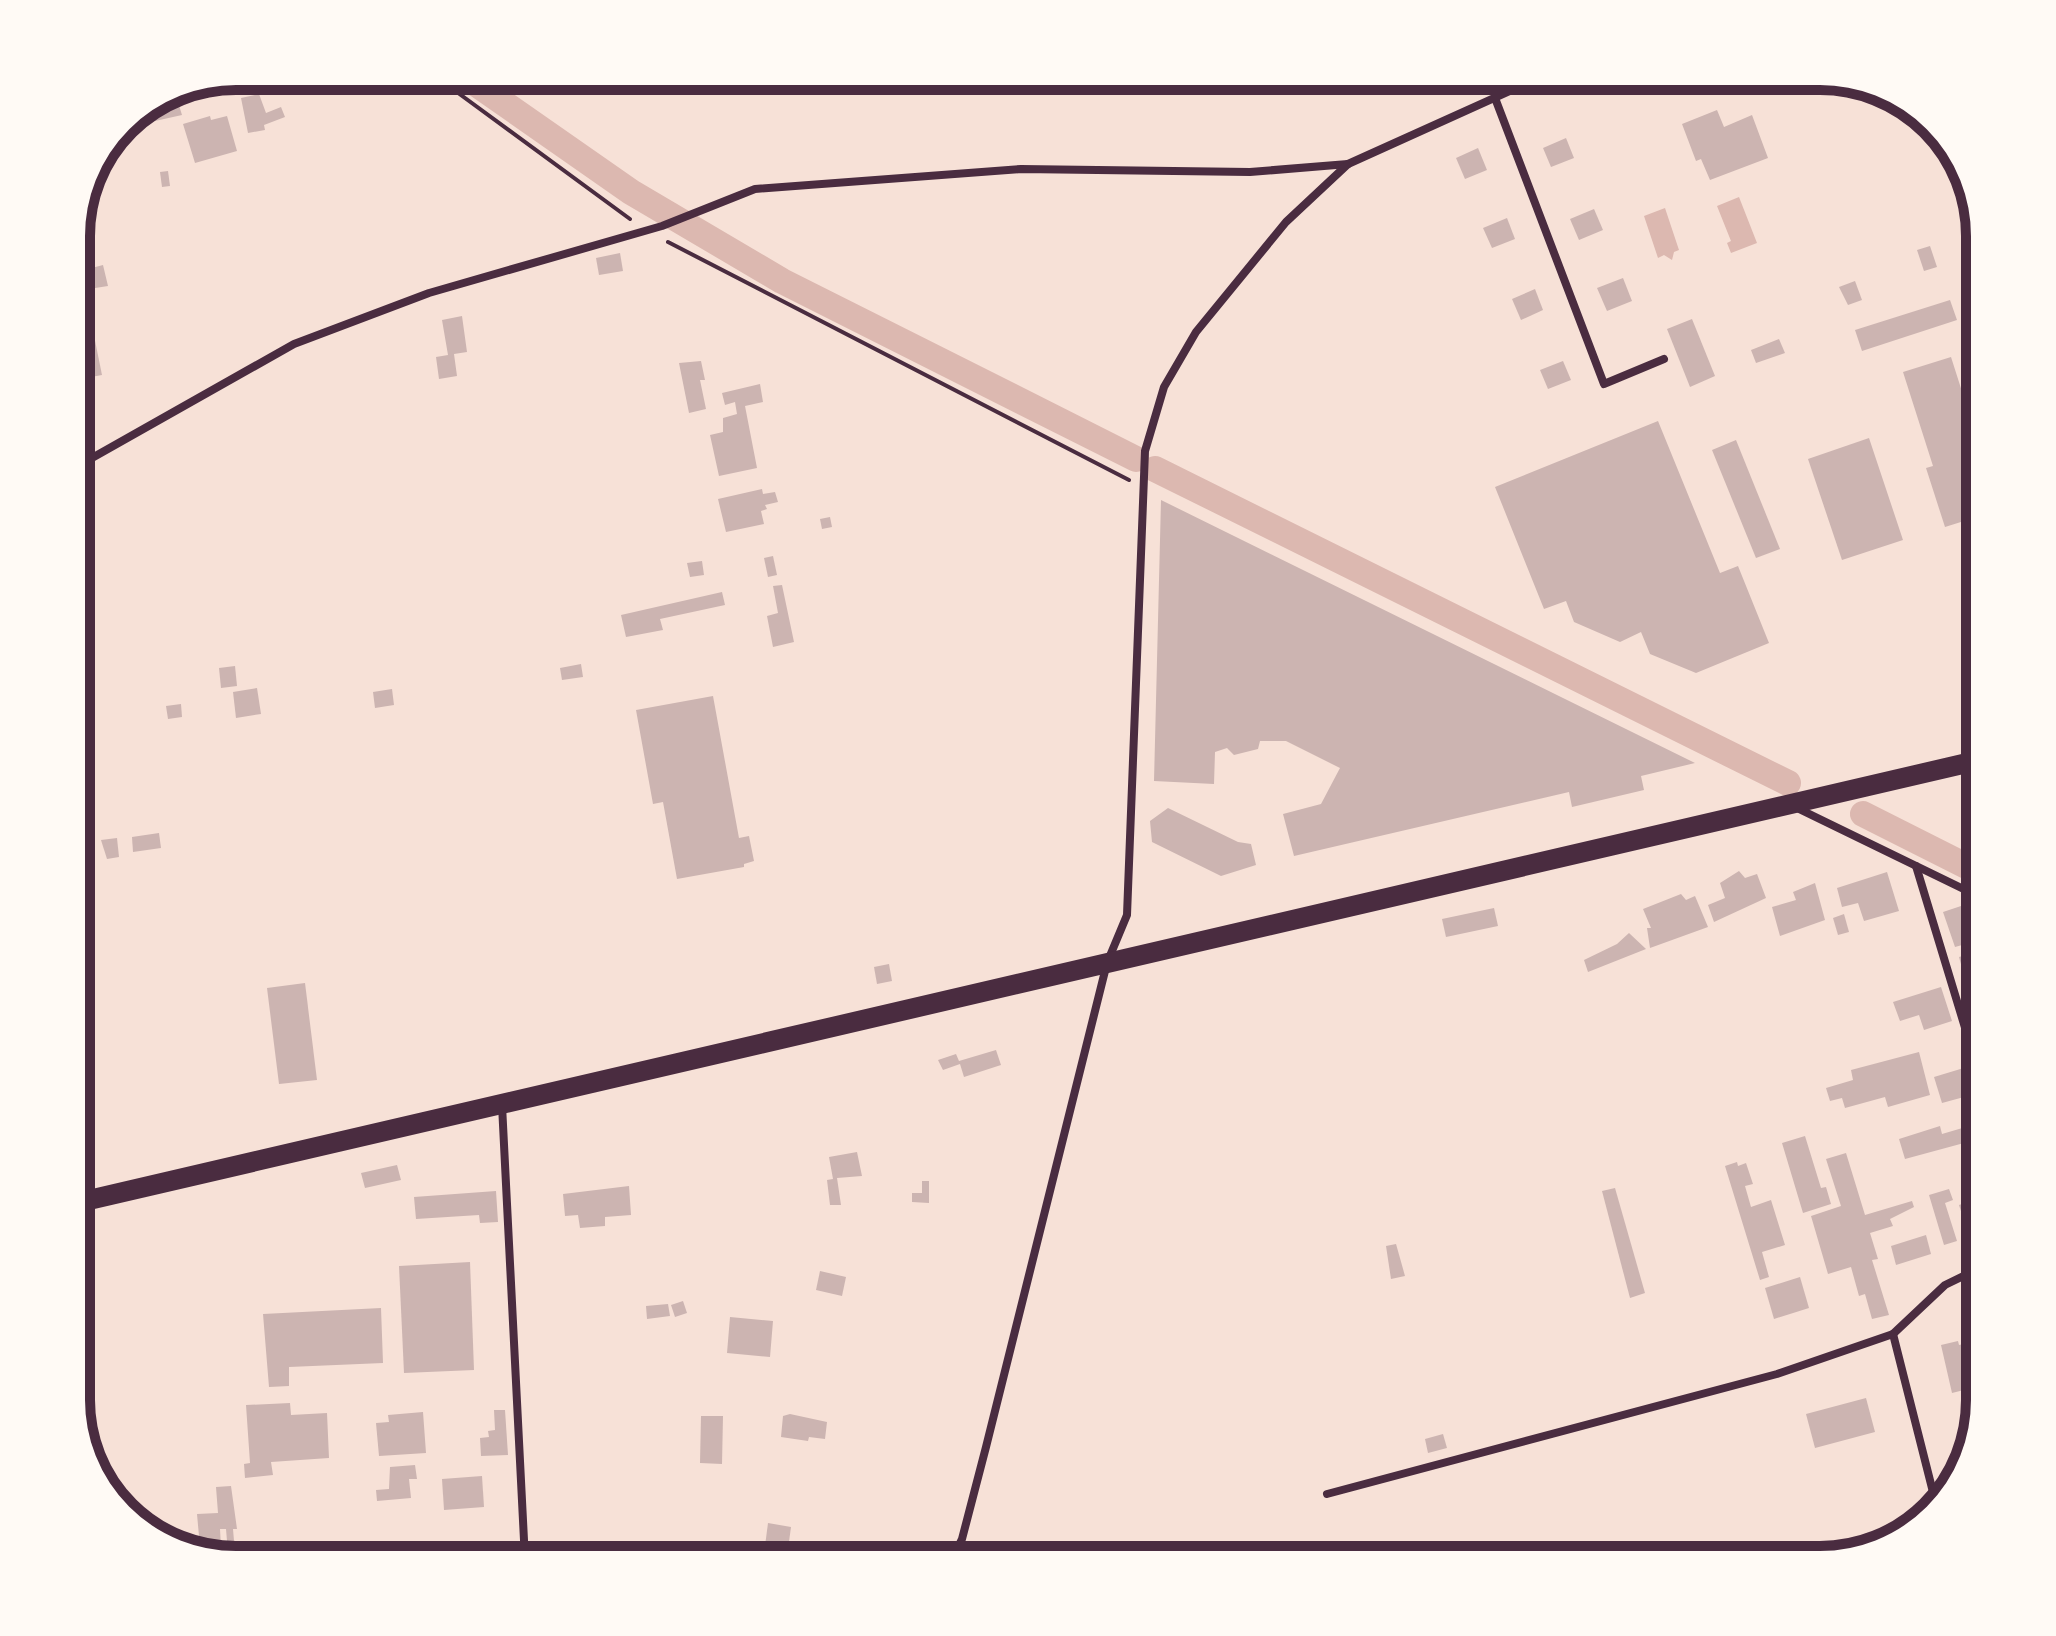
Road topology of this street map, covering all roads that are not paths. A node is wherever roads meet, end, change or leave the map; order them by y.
1 (1512, 90) edge
2 (1495, 98) junction
3 (1348, 164) junction
4 (1664, 359) dead end
5 (90, 459) edge
6 (1966, 763) edge
7 (1794, 803) junction
8 (1916, 866) junction
9 (1966, 890) edge
10 (1107, 963) junction
11 (1966, 1031) edge
12 (502, 1104) junction
13 (90, 1200) edge
14 (1966, 1275) edge
15 (1893, 1334) junction
16 (1933, 1492) edge
17 (1327, 1494) dead end
18 (524, 1546) edge
19 (959, 1546) edge

1 - 2 street
2 - 3 street
2 - 4 street
3 - 5 street
3 - 10 street
6 - 7 main road
7 - 8 street
7 - 10 main road
8 - 9 street
8 - 11 street
10 - 12 main road
10 - 19 street
12 - 13 main road
12 - 18 street
14 - 15 street
15 - 16 street
15 - 17 street

